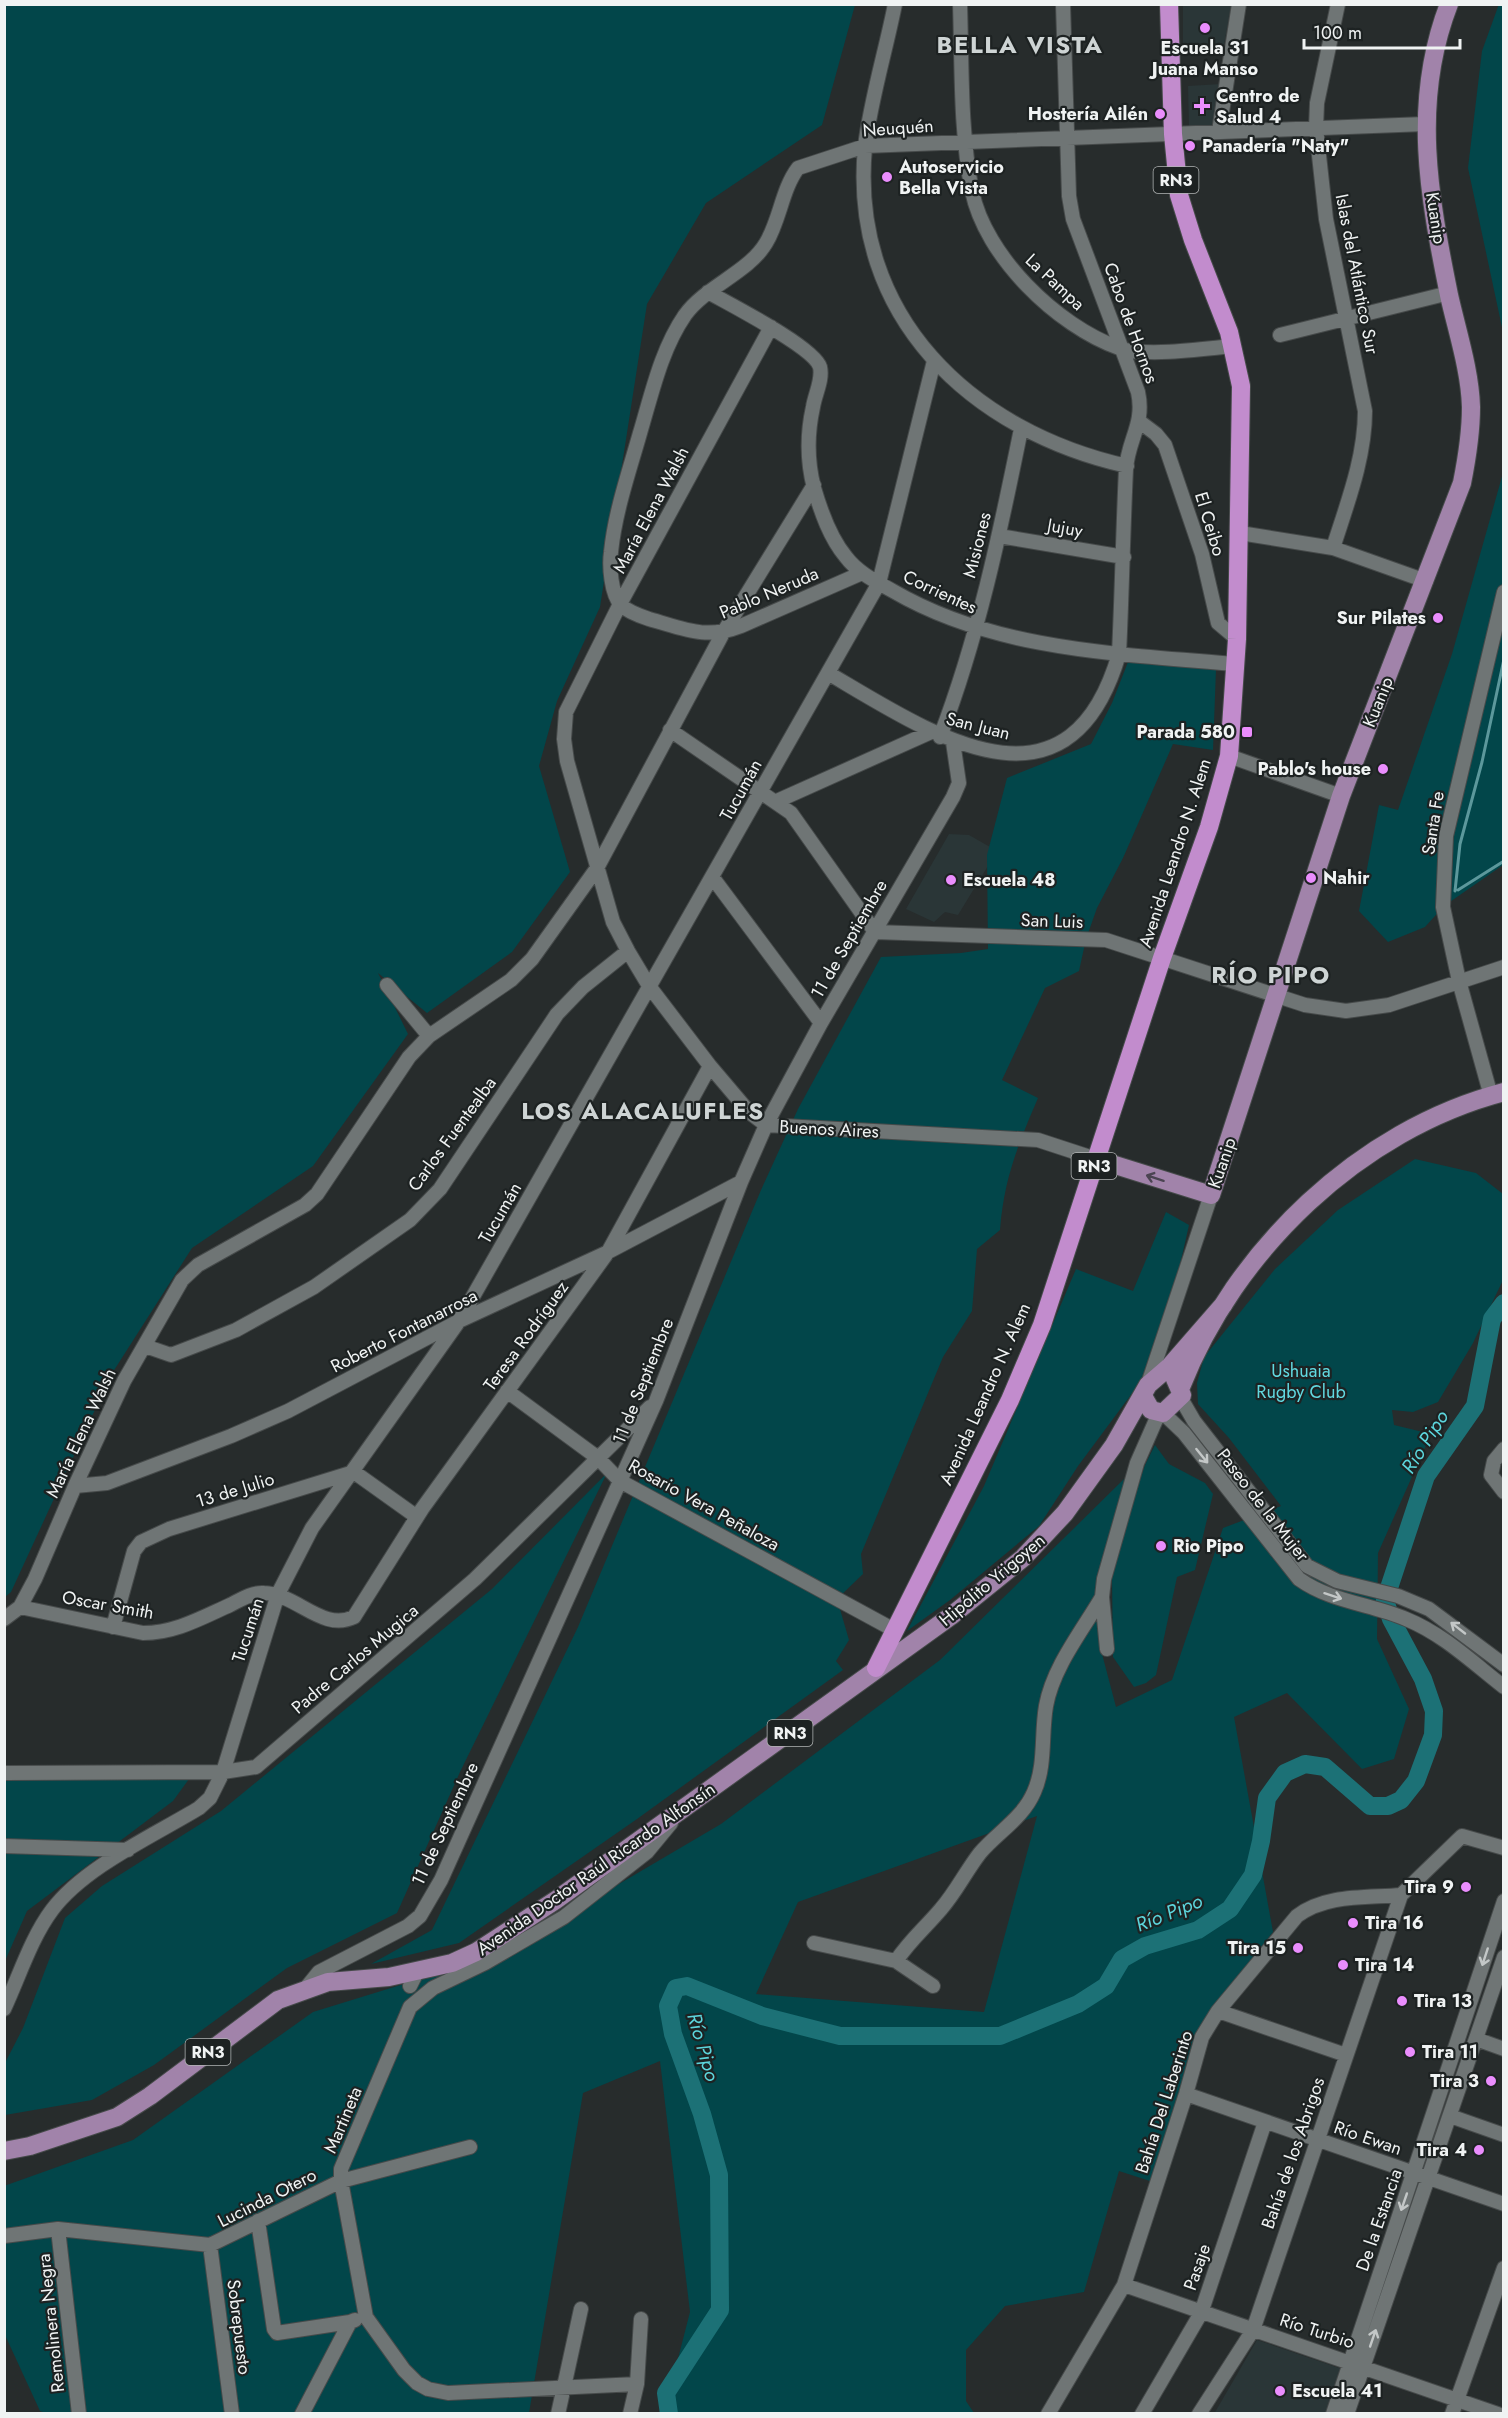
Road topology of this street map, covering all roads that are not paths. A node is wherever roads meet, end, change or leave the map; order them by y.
1 (895, 4) edge
2 (960, 4) edge
3 (1063, 4) edge
4 (1169, 4) edge
5 (1239, 4) edge
6 (1338, 4) edge
7 (1449, 4) edge
8 (1425, 124) junction
9 (1316, 128) junction
10 (1219, 131) junction
11 (1173, 134) junction
12 (1067, 137) junction
13 (965, 141) junction
14 (866, 146) junction
15 (708, 292) junction
16 (1449, 293) junction
17 (1346, 318) junction
18 (771, 327) junction
19 (1280, 335) dead end
20 (1232, 346) junction
21 (1121, 349) junction
22 (934, 361) junction
23 (1140, 422) junction
24 (1021, 429) junction
25 (1126, 466) junction
26 (813, 486) junction
27 (1240, 533) junction
28 (999, 536) junction
29 (1333, 548) junction
30 (1124, 556) junction
31 (862, 573) junction
32 (1426, 581) junction
33 (879, 583) junction
34 (1503, 592) edge
35 (620, 604) junction
36 (975, 628) junction
37 (723, 633) junction
38 (1237, 639) junction
39 (1119, 654) junction
40 (1236, 664) junction
41 (828, 673) junction
42 (566, 712) joint
43 (670, 730) junction
44 (936, 735) junction
45 (953, 742) junction
46 (1229, 756) junction
47 (761, 790) junction
48 (1341, 796) junction
49 (777, 801) junction
50 (597, 868) junction
51 (713, 878) junction
52 (874, 932) junction
53 (628, 951) junction
54 (1162, 958) junction
55 (1503, 967) edge
56 (1459, 981) junction
57 (387, 985) dead end
58 (649, 986) junction
59 (1277, 996) junction
60 (821, 1023) junction
61 (429, 1036) junction
62 (710, 1066) junction
63 (1497, 1094) edge
64 (766, 1125) junction
65 (1096, 1159) junction
66 (741, 1182) junction
67 (1211, 1195) junction
68 (608, 1252) junction
69 (1224, 1304) junction
70 (459, 1321) junction
71 (145, 1346) junction
72 (1151, 1385) junction
73 (507, 1391) junction
74 (1181, 1391) junction
75 (656, 1401) junction
76 (1159, 1413) junction
77 (1114, 1445) junction
78 (1503, 1449) edge
79 (598, 1458) junction
80 (354, 1472) junction
81 (620, 1481) junction
82 (75, 1486) junction
83 (1503, 1492) edge
84 (417, 1517) junction
85 (278, 1594) junction
86 (1102, 1597) junction
87 (20, 1607) junction
88 (4, 1619) edge
89 (113, 1627) junction
90 (896, 1631) junction
91 (1107, 1649) dead end
92 (1503, 1665) edge
93 (876, 1668) junction
94 (1503, 1687) edge
95 (223, 1772) junction
96 (4, 1773) edge
97 (680, 1813) junction
98 (4, 1846) edge
99 (1503, 1848) edge
100 (130, 1850) junction
101 (1401, 1895) junction
102 (1503, 1901) edge
103 (814, 1943) dead end
104 (897, 1961) junction
105 (1503, 1963) edge
106 (933, 1986) dead end
107 (306, 1988) junction
108 (4, 2009) edge
109 (1218, 2010) junction
110 (1476, 2039) junction
111 (1503, 2049) edge
112 (1346, 2055) junction
113 (1186, 2094) junction
114 (1450, 2116) junction
115 (1265, 2122) junction
116 (1503, 2135) edge
117 (1317, 2139) junction
118 (470, 2147) dead end
119 (4, 2151) edge
120 (1414, 2173) junction
121 (1429, 2178) junction
122 (341, 2181) junction
123 (1503, 2204) edge
124 (258, 2221) junction
125 (58, 2229) junction
126 (4, 2236) edge
127 (210, 2245) junction
128 (1503, 2268) edge
129 (1125, 2285) junction
130 (581, 2309) dead end
131 (1201, 2313) junction
132 (366, 2317) junction
133 (641, 2319) dead end
134 (350, 2322) junction
135 (1253, 2330) junction
136 (1357, 2363) junction
137 (637, 2384) junction
138 (566, 2387) junction
139 (1457, 2399) junction
140 (79, 2414) edge
141 (232, 2414) edge
142 (302, 2414) edge
143 (558, 2414) edge
144 (630, 2414) edge
145 (1048, 2414) edge
146 (1142, 2414) edge
147 (1199, 2414) edge
148 (1333, 2414) edge
149 (1347, 2414) edge
150 (1452, 2414) edge
151 (1498, 2414) edge

1 - 14 street
2 - 13 street, La Pampa
3 - 12 street, Cabo de Hornos
4 - 11 highway, Avenida Leandro N. Alem / RN3
5 - 10 street
6 - 9 street, Islas del Atlántico Sur
7 - 8 main road, Kuanip
8 - 9 street, Neuquén
8 - 16 main road, Kuanip
9 - 10 street, Neuquén
9 - 17 street, Islas del Atlántico Sur
10 - 11 street, Neuquén
11 - 12 street, Neuquén
11 - 20 highway, Avenida Leandro N. Alem / RN3
12 - 13 street, Neuquén
12 - 21 street, Cabo de Hornos
13 - 14 street, Neuquén
13 - 21 street, La Pampa
14 - 15 street, Neuquén
14 - 22 street
15 - 18 street
15 - 35 street, Neuquén
16 - 17 street
16 - 32 main road, Kuanip
17 - 19 street
17 - 29 street, Islas del Atlántico Sur
18 - 26 street, Corrientes
18 - 35 street, María Elena Walsh
20 - 21 street, La Pampa
20 - 27 highway, Avenida Leandro N. Alem / RN3
21 - 23 street, Cabo de Hornos
22 - 24 street
22 - 33 street, Tucumán
23 - 25 street, Cabo de Hornos
23 - 38 street, El Ceibo
24 - 25 street
24 - 28 street, Misiones
25 - 30 street, Cabo de Hornos
26 - 31 street, Corrientes
26 - 37 street, María Elena Walsh
27 - 29 street
27 - 38 highway, Avenida Leandro N. Alem / RN3
28 - 30 street, Jujuy
28 - 36 street, Misiones
29 - 32 street
30 - 39 street, Cabo de Hornos
31 - 33 street, Corrientes
31 - 37 street, Pablo Neruda
32 - 48 main road, Kuanip
33 - 36 street, Corrientes
33 - 41 street, Tucumán
34 - 56 street, Santa Fe
35 - 37 street, Pablo Neruda
35 - 42 street, María Elena Walsh
36 - 39 street, Corrientes
36 - 44 street, Misiones
37 - 43 street, María Elena Walsh
38 - 40 highway, Avenida Leandro N. Alem / RN3
39 - 40 street, Corrientes
39 - 45 street, San Juan
40 - 46 highway, Avenida Leandro N. Alem / RN3
41 - 44 street, San Juan
41 - 47 street, Tucumán
42 - 50 street, Buenos Aires
43 - 47 street
43 - 50 street, María Elena Walsh
44 - 45 street, San Juan
44 - 49 street
45 - 52 street, 11 de Septiembre
46 - 48 street
46 - 54 highway, Avenida Leandro N. Alem / RN3
47 - 49 street
47 - 51 street, Tucumán
48 - 59 main road, Kuanip
49 - 52 street
50 - 53 street, Buenos Aires
50 - 61 street, María Elena Walsh
51 - 58 street, Tucumán
51 - 60 street
52 - 54 street, San Luis
52 - 60 street, 11 de Septiembre
53 - 58 street, Buenos Aires
53 - 71 street, Carlos Fuentealba
54 - 59 street, San Luis
54 - 65 highway, Avenida Leandro N. Alem / RN3
55 - 56 street, San Luis
56 - 59 street, San Luis
56 - 63 street, Santa Fe
57 - 61 street
58 - 62 street, Buenos Aires
58 - 70 street, Tucumán
59 - 67 main road, Kuanip
60 - 64 street, 11 de Septiembre
61 - 71 street, María Elena Walsh
62 - 64 street, Buenos Aires
62 - 68 street, Teresa Rodríguez
63 - 69 main road, Hipólito Yrigoyen
64 - 65 street, Buenos Aires
64 - 66 street, 11 de Septiembre
67 -> 65 main road, Buenos Aires
65 - 90 highway, Avenida Leandro N. Alem / RN3
66 - 68 street, Roberto Fontanarrosa
66 - 75 street, 11 de Septiembre
67 - 72 street, Kuanip
68 - 70 street, Roberto Fontanarrosa
68 - 73 street, Teresa Rodríguez
69 - 72 main road, Hipólito Yrigoyen
69 - 74 main road, Hipólito Yrigoyen
70 - 80 street, Tucumán
70 - 82 street, Roberto Fontanarrosa
71 - 82 street, María Elena Walsh
72 - 74 main road
72 - 76 main road
72 - 77 main road, Hipólito Yrigoyen
73 - 79 street, Rosario Vera Peñaloza
73 - 84 street, Teresa Rodríguez
74 - 76 main road, Hipólito Yrigoyen
92 -> 74 street, Paseo de la Mujer
75 - 79 street, Padre Carlos Mugica
75 - 81 street, 11 de Septiembre
76 - 77 main road, Hipólito Yrigoyen
76 - 86 street
76 -> 94 street, Paseo de la Mujer
77 - 93 main road, Hipólito Yrigoyen
78 - 83 street
79 - 81 street, Rosario Vera Peñaloza
79 - 95 street, Padre Carlos Mugica
80 - 84 street
80 - 85 street, Tucumán
80 - 89 street, 13 de Julio
81 - 90 street, Rosario Vera Peñaloza
81 - 107 street, 11 de Septiembre
82 - 87 street, María Elena Walsh
84 - 85 street, Teresa Rodríguez
85 - 89 street, Oscar Smith
85 - 95 street, Tucumán
86 - 91 street
86 - 104 street
87 - 88 street, María Elena Walsh
87 - 89 street, Oscar Smith
90 - 93 highway, Avenida Leandro N. Alem / RN3
93 - 97 main road, Avenida Doctor Raúl Ricardo Alfonsín / RN3
95 - 96 street, Padre Carlos Mugica
95 - 100 street, Tucumán
97 - 107 main road, Avenida Doctor Raúl Ricardo Alfonsín / RN3
97 - 122 street, Martineta
98 - 100 street
99 - 101 street
100 - 108 street, Tucumán
101 - 109 street, Bahía Del Laberinto
101 - 112 street, Bahía de los Abrigos
102 -> 120 street, De la Estancia
103 - 104 street
104 - 106 street
105 - 110 street, De la Estancia
107 - 119 main road, Avenida Doctor Raúl Ricardo Alfonsín / RN3
109 - 112 street
109 - 113 street, Bahía Del Laberinto
110 - 111 street
110 - 114 street, De la Estancia
112 - 117 street, Bahía de los Abrigos
113 - 115 street, Río Ewan
113 - 129 street, Bahía Del Laberinto
114 - 116 street
114 - 121 street, De la Estancia
115 - 117 street, Río Ewan
115 - 131 street, Pasaje
117 - 120 street, Río Ewan
117 - 135 street, Bahía de los Abrigos
118 - 122 street, Lucinda Otero
120 - 121 street, Río Ewan
120 -> 136 street, De la Estancia
121 - 123 street, Río Ewan
136 -> 121 street, De la Estancia
122 - 124 street, Lucinda Otero
122 - 132 street, Martineta
124 - 127 street, Lucinda Otero
124 - 134 street
125 - 126 street, Lucinda Otero
125 - 127 street, Lucinda Otero
125 - 140 street, Remolinera Negra
127 - 141 street, Sobrepuesto
128 - 139 street
129 - 131 street, Río Turbio
129 - 145 street, Bahía Del Laberinto
130 - 138 street
131 - 135 street, Río Turbio
131 - 146 street, Pasaje
132 - 134 street
132 - 138 street, Martineta
133 - 137 street
134 - 142 street
135 - 136 street, Río Turbio
135 - 147 street, Bahía de los Abrigos
136 - 139 street, Río Turbio
136 - 148 street, De la Estancia
136 - 149 street, De la Estancia
137 - 138 street, Martineta
137 - 144 street
138 - 143 street
139 - 150 street
139 - 151 street, Río Turbio

